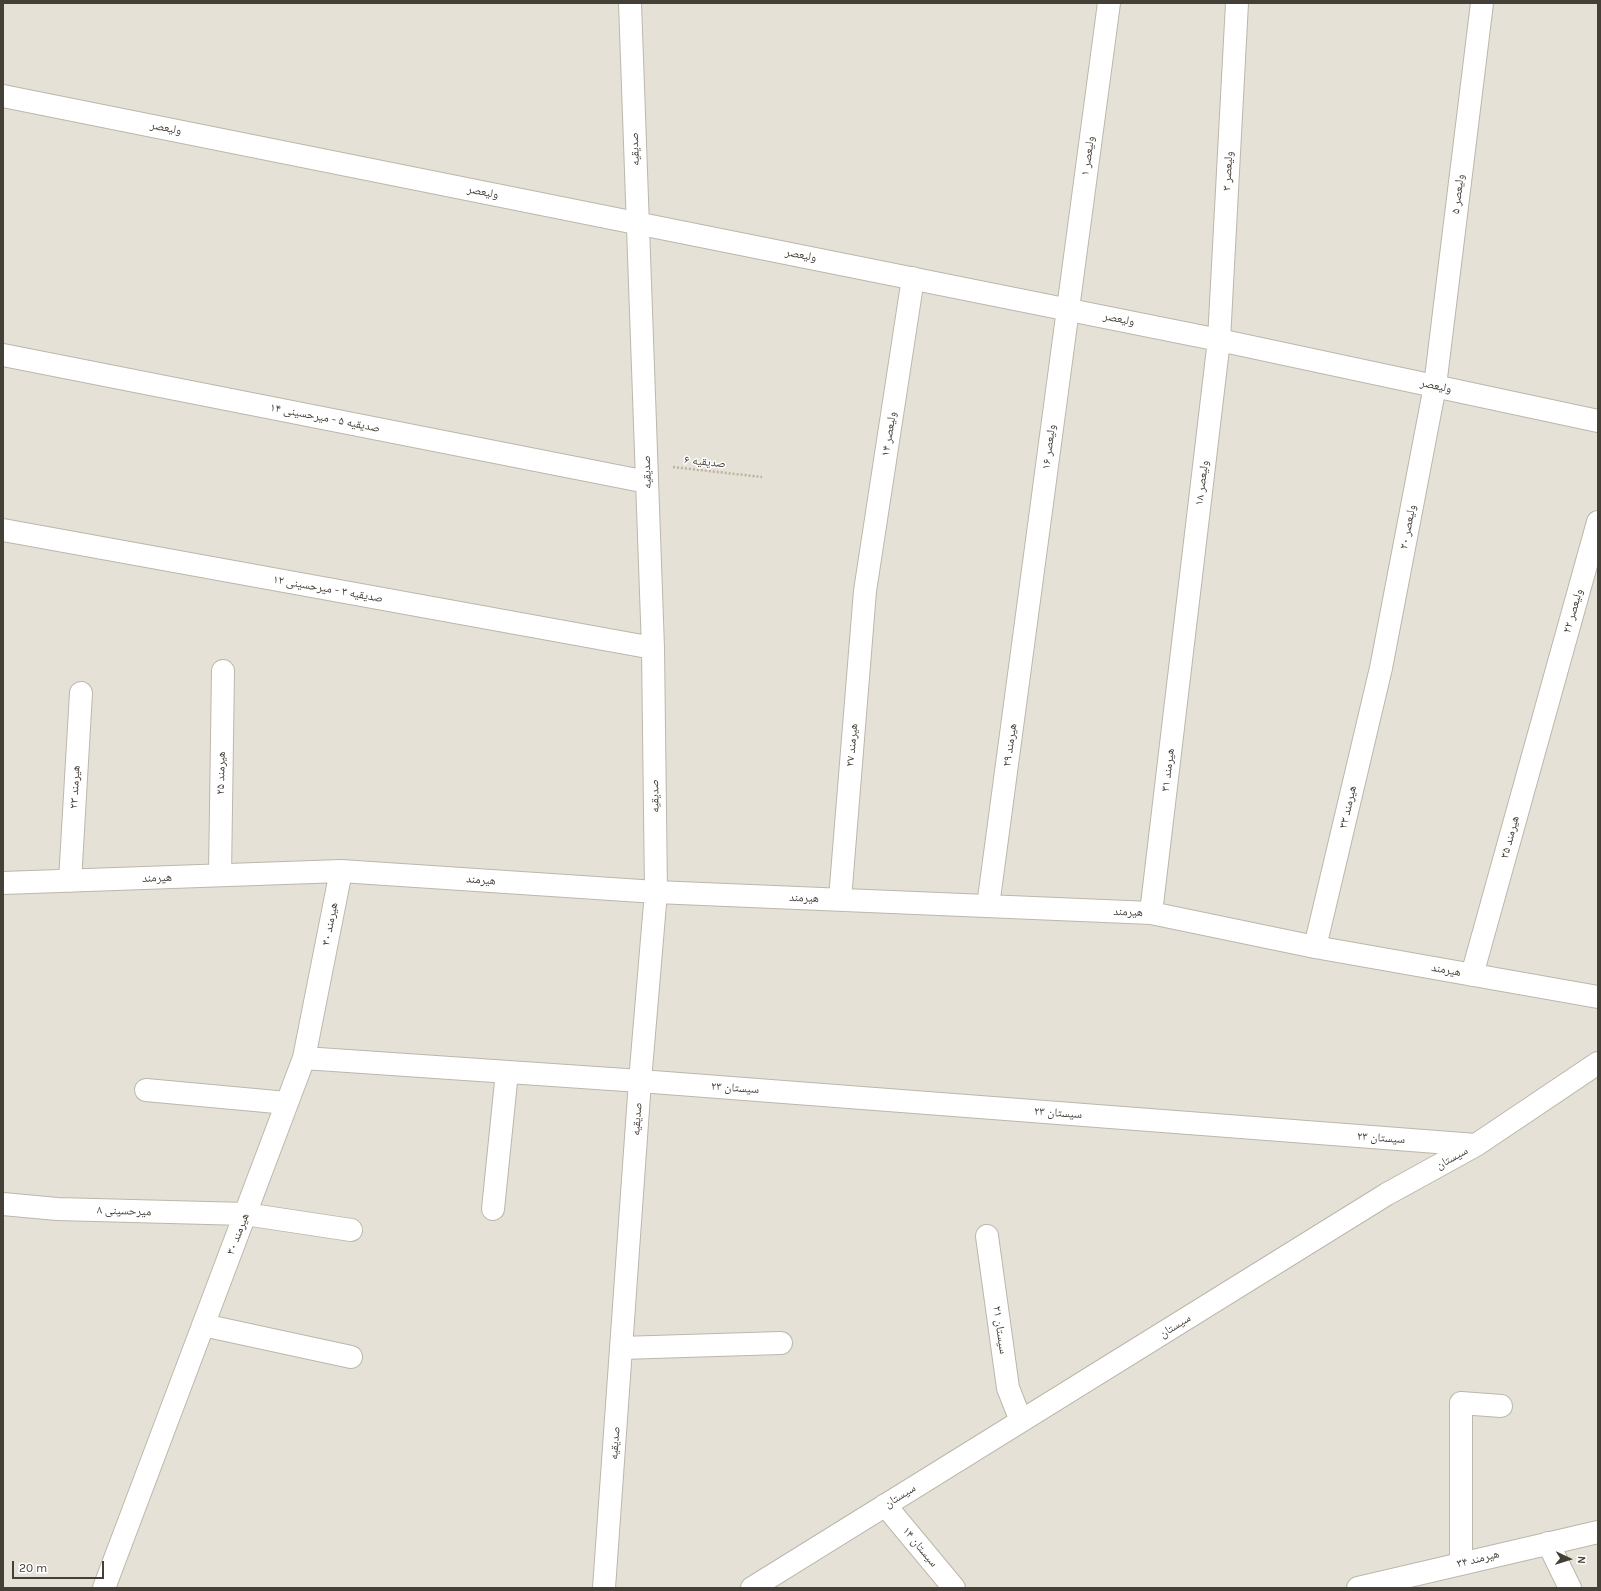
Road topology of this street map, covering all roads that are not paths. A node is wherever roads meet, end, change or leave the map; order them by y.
1 (630, 3) edge
2 (1109, 3) edge
3 (1237, 3) edge
4 (1482, 3) edge
5 (3, 96) edge
6 (638, 222) junction
7 (912, 278) junction
8 (1068, 309) junction
9 (1219, 340) junction
10 (3, 355) edge
11 (1435, 386) junction
12 (1598, 421) edge
13 (647, 473) junction
14 (1598, 522) edge
15 (3, 530) edge
16 (1031, 584) joint
17 (864, 591) joint
18 (1185, 626) joint
19 (653, 648) junction
20 (1381, 668) joint
21 (223, 671) dead end
22 (81, 693) dead end
23 (1547, 700) joint
24 (341, 871) junction
25 (220, 875) junction
26 (70, 881) junction
27 (3, 883) edge
28 (656, 892) junction
29 (840, 899) junction
30 (988, 906) junction
31 (1151, 913) junction
32 (1315, 947) junction
33 (1472, 974) junction
34 (1598, 997) edge
35 (304, 1058) junction
36 (1598, 1063) edge
37 (507, 1072) junction
38 (640, 1081) junction
39 (146, 1090) dead end
40 (287, 1103) junction
41 (1476, 1145) junction
42 (3, 1204) edge
43 (493, 1209) dead end
44 (245, 1214) junction
45 (352, 1230) dead end
46 (987, 1236) dead end
47 (203, 1325) junction
48 (781, 1343) dead end
49 (621, 1348) junction
50 (351, 1357) dead end
51 (1501, 1406) dead end
52 (1021, 1421) junction
53 (885, 1505) junction
54 (1598, 1532) edge
55 (1548, 1543) junction
56 (1461, 1563) junction
57 (104, 1588) edge
58 (604, 1588) edge
59 (752, 1588) edge
60 (954, 1588) edge
61 (1358, 1588) edge
62 (1570, 1588) edge

1 - 6 street, صدیقیه
2 - 8 street, ولیعصر ۱
3 - 9 street, ولیعصر ۳
4 - 11 street, ولیعصر ۵
5 - 6 street, ولیعصر
6 - 7 street, ولیعصر
6 - 13 street, صدیقیه
7 - 8 street, ولیعصر
7 - 17 street, ولیعصر ۱۴
8 - 9 street, ولیعصر
8 - 16 street, ولیعصر ۱۶
9 - 11 street, ولیعصر
9 - 18 street, ولیعصر ۱۸
10 - 13 street, صدیقیه ۵ - میرحسینی ۱۴
11 - 12 street, ولیعصر
11 - 20 street, ولیعصر ۲۰
13 - 19 street, صدیقیه
14 - 23 street, ولیعصر ۲۲
15 - 19 street, صدیقیه ۳ - میرحسینی ۱۲
16 - 30 street, هیرمند ۲۹
17 - 29 street, هیرمند ۲۷
18 - 31 street, هیرمند ۳۱
19 - 28 street, صدیقیه
20 - 32 street, هیرمند ۳۳
21 - 25 street, هیرمند ۲۵
22 - 26 street, هیرمند ۲۳
23 - 33 street, هیرمند ۳۵
24 - 25 street, هیرمند
24 - 28 street, هیرمند
24 - 35 street, هیرمند ۳۰
25 - 26 street, هیرمند
26 - 27 street, هیرمند
28 - 29 street, هیرمند
28 - 38 street, صدیقیه
29 - 30 street, هیرمند
30 - 31 street, هیرمند
31 - 32 street, هیرمند
32 - 33 street, هیرمند
33 - 34 street, هیرمند
35 - 37 street, سیستان ۲۳
35 - 40 street, هیرمند ۳۰
36 - 41 street, سیستان
37 - 38 street, سیستان ۲۳
37 - 43 street
38 - 41 street, سیستان ۲۳
38 - 49 street, صدیقیه
39 - 40 street
40 - 44 street, هیرمند ۳۰
41 - 52 street, سیستان
42 - 44 street, میرحسینی ۸
44 - 45 street, میرحسینی ۸
44 - 47 street, هیرمند ۳۰
46 - 52 street, سیستان ۲۱
47 - 50 street
47 - 57 street, هیرمند ۳۰
48 - 49 street
49 - 58 street, صدیقیه
51 - 56 street
52 - 53 street, سیستان
53 - 59 street, سیستان
53 - 60 street, سیستان ۱۴
54 - 55 street, هیرمند ۳۴
55 - 56 street, هیرمند ۳۴
55 - 62 street
56 - 61 street, هیرمند ۳۴

